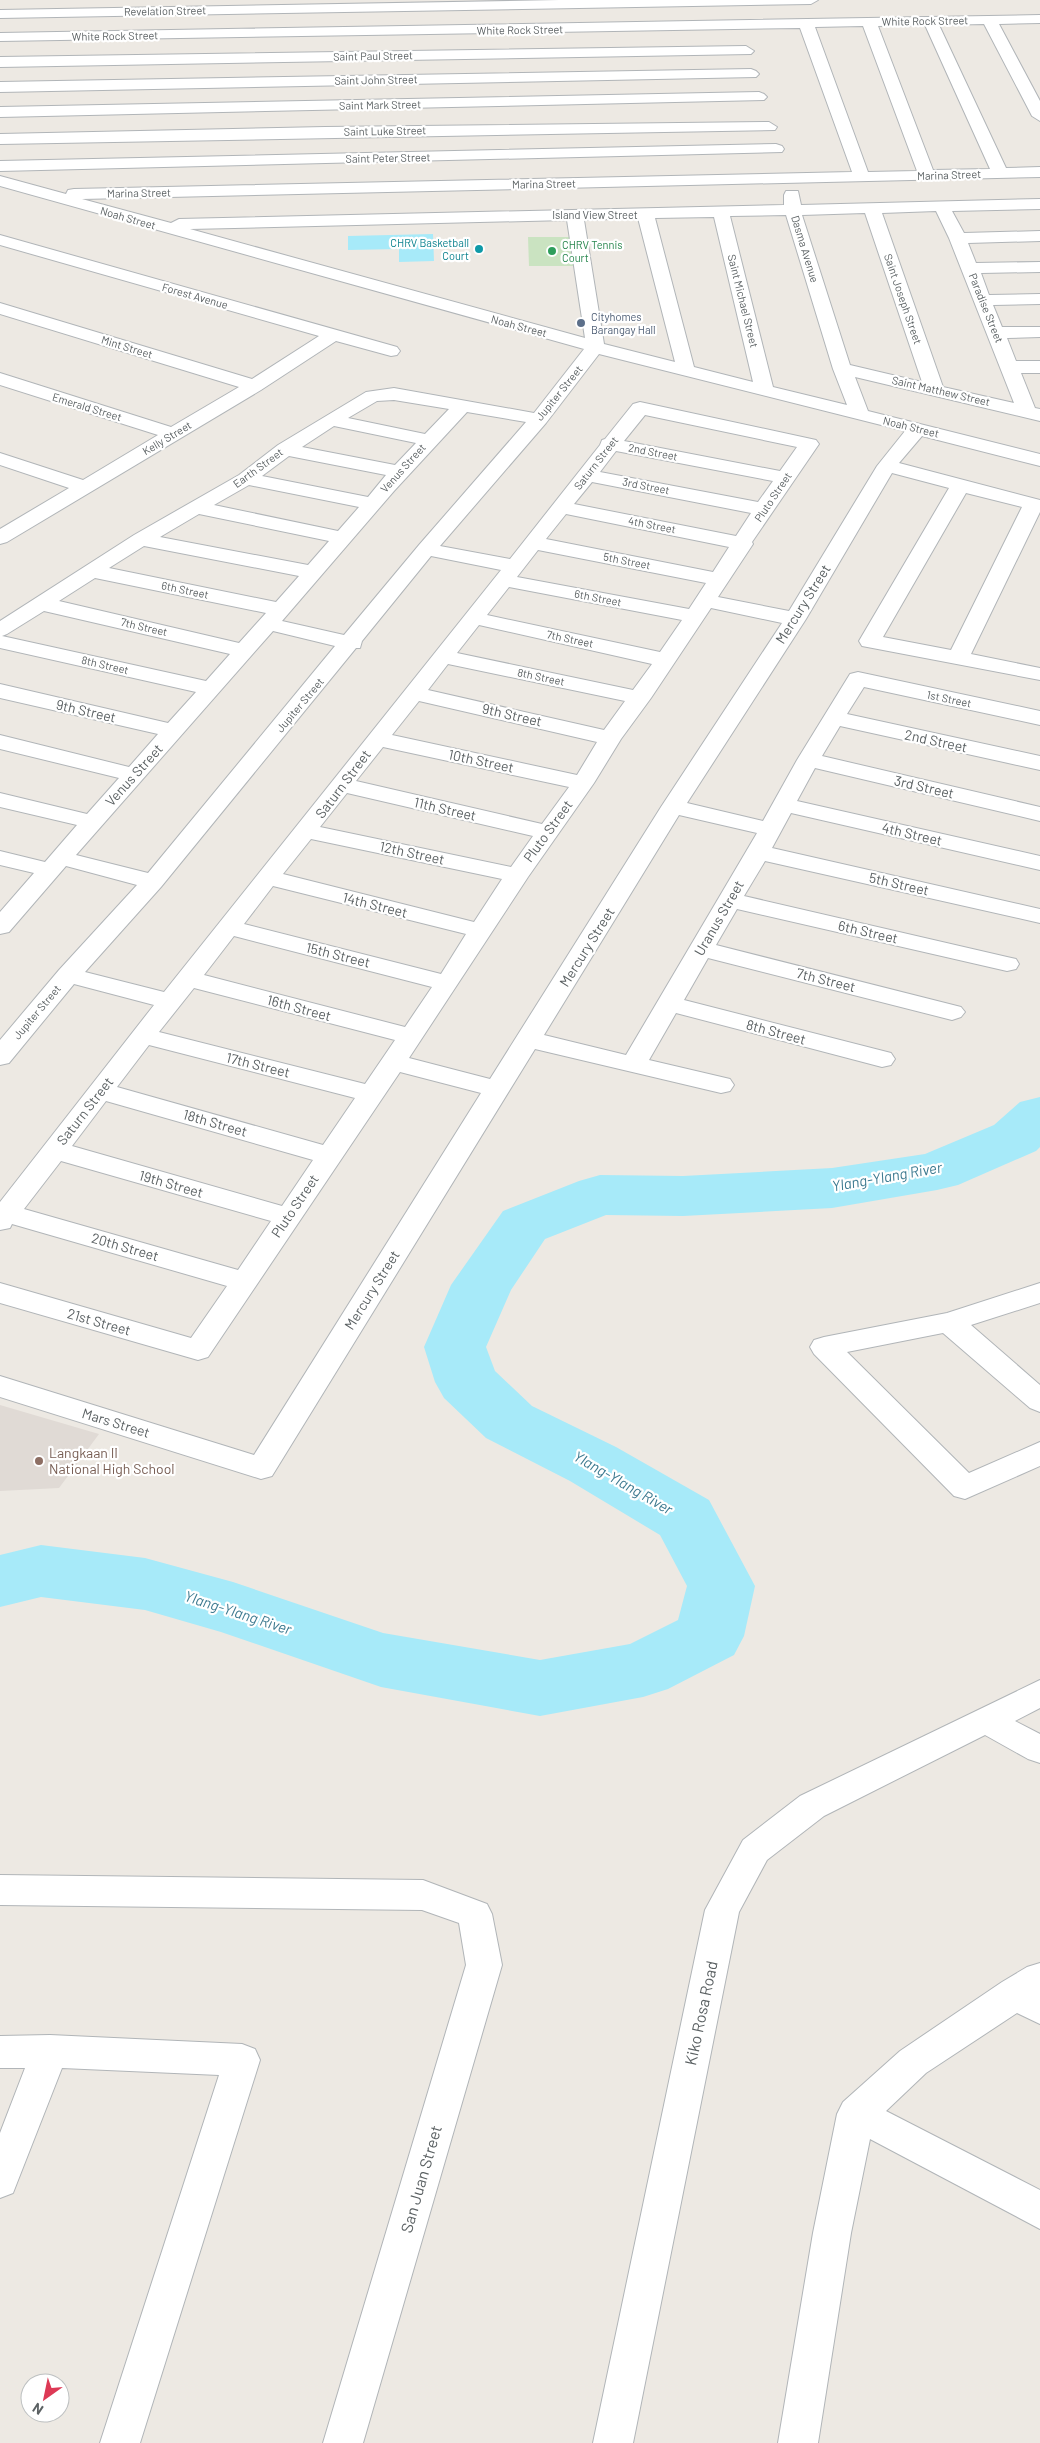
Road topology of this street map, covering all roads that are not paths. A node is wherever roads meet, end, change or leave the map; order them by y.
1 (8, 0) edge
2 (811, 0) edge
3 (561, 3) edge
4 (0, 7) edge
5 (0, 14) edge
6 (1040, 19) edge
7 (989, 20) junction
8 (930, 21) junction
9 (869, 22) junction
10 (806, 24) junction
11 (738, 26) junction
12 (566, 29) junction
13 (325, 33) junction
14 (0, 37) edge
15 (746, 52) junction
16 (325, 57) junction
17 (0, 62) edge
18 (751, 74) junction
19 (325, 81) junction
20 (0, 87) edge
21 (760, 97) junction
22 (325, 106) junction
23 (0, 112) edge
24 (1040, 116) edge
25 (769, 127) junction
26 (325, 132) junction
27 (0, 139) edge
28 (776, 149) junction
29 (325, 159) junction
30 (0, 166) edge
31 (1040, 172) edge
32 (1000, 173) junction
33 (927, 176) junction
34 (862, 177) junction
35 (790, 179) junction
36 (0, 181) edge
37 (326, 189) junction
38 (48, 194) junction
39 (1040, 204) edge
40 (941, 206) junction
41 (872, 209) junction
42 (793, 211) junction
43 (721, 212) junction
44 (573, 214) junction
45 (646, 214) junction
46 (151, 224) junction
47 (1040, 236) edge
48 (958, 238) junction
49 (0, 240) edge
50 (1040, 267) edge
51 (970, 268) junction
52 (1040, 298) edge
53 (982, 300) junction
54 (0, 308) edge
55 (1040, 332) edge
56 (996, 333) junction
57 (333, 335) junction
58 (595, 347) junction
59 (391, 352) dead end
60 (1040, 366) edge
61 (1009, 368) junction
62 (842, 369) junction
63 (686, 370) junction
64 (0, 380) edge
65 (254, 386) junction
66 (934, 389) junction
67 (765, 391) junction
68 (463, 406) junction
69 (640, 408) joint
70 (1032, 408) edge
71 (860, 415) junction
72 (539, 419) junction
73 (330, 420) junction
74 (917, 429) junction
75 (173, 434) junction
76 (428, 440) junction
77 (610, 444) junction
78 (285, 449) junction
79 (0, 460) edge
80 (1040, 460) edge
81 (887, 466) junction
82 (399, 472) junction
83 (587, 475) junction
84 (786, 478) junction
85 (246, 479) junction
86 (961, 485) junction
87 (85, 488) junction
88 (370, 503) junction
89 (1036, 505) edge
90 (561, 507) junction
91 (198, 508) junction
92 (764, 509) junction
93 (0, 538) edge
94 (342, 538) junction
95 (141, 539) junction
96 (534, 543) junction
97 (743, 544) junction
98 (426, 549) junction
99 (92, 571) junction
100 (314, 572) junction
101 (508, 573) junction
102 (719, 579) junction
103 (43, 604) junction
104 (700, 608) junction
105 (274, 617) junction
106 (474, 618) junction
107 (794, 618) junction
108 (0, 630) edge
109 (0, 642) edge
110 (352, 643) junction
111 (244, 650) junction
112 (443, 657) junction
113 (958, 658) junction
114 (665, 660) junction
115 (1038, 669) edge
116 (858, 679) joint
117 (210, 689) junction
118 (0, 691) edge
119 (413, 693) junction
120 (640, 698) junction
121 (833, 718) junction
122 (1040, 718) edge
123 (173, 731) junction
124 (378, 738) junction
125 (610, 738) junction
126 (0, 742) edge
127 (808, 760) junction
128 (1040, 763) edge
129 (134, 775) junction
130 (583, 783) junction
131 (342, 785) junction
132 (0, 800) edge
133 (784, 805) junction
134 (673, 807) junction
135 (1040, 814) edge
136 (93, 822) junction
137 (770, 828) junction
138 (308, 831) junction
139 (548, 832) junction
140 (758, 852) junction
141 (0, 858) edge
142 (1040, 863) edge
143 (56, 864) junction
144 (517, 875) junction
145 (268, 878) junction
146 (153, 882) junction
147 (729, 900) junction
148 (1040, 916) edge
149 (2, 921) edge
150 (229, 927) junction
151 (482, 931) junction
152 (701, 949) junction
153 (1007, 964) dead end
154 (68, 975) junction
155 (189, 979) junction
156 (447, 983) junction
157 (170, 1002) junction
158 (670, 1004) junction
159 (952, 1012) dead end
160 (144, 1036) junction
161 (410, 1036) junction
162 (529, 1040) junction
163 (0, 1057) edge
164 (882, 1059) dead end
165 (393, 1062) junction
166 (633, 1064) junction
167 (721, 1085) dead end
168 (498, 1089) junction
169 (101, 1091) junction
170 (371, 1094) junction
171 (55, 1150) junction
172 (330, 1156) junction
173 (3, 1217) edge
174 (288, 1217) junction
175 (244, 1281) junction
176 (1040, 1293) edge
177 (0, 1294) edge
178 (949, 1322) junction
179 (198, 1350) joint
180 (0, 1386) edge
181 (1040, 1401) edge
182 (1040, 1452) edge
183 (261, 1468) joint
184 (1040, 1693) edge
185 (985, 1720) junction
186 (1040, 1750) edge
187 (0, 1890) edge
188 (1032, 1993) edge
189 (50, 2051) junction
190 (0, 2052) edge
191 (856, 2114) junction
192 (0, 2181) edge
193 (1040, 2211) edge
194 (120, 2443) edge
195 (343, 2443) edge
196 (613, 2443) edge
197 (798, 2443) edge

1 - 4 street
2 - 3 street, Revelation Street
3 - 5 street, Revelation Street
3 - 12 street
6 - 7 street, White Rock Street
7 - 8 street, White Rock Street
7 - 24 street
8 - 9 street, White Rock Street
8 - 32 street
9 - 10 street, White Rock Street
9 - 33 street
10 - 11 street, White Rock Street
10 - 34 street
11 - 12 street, White Rock Street
11 - 15 street, Dasma Avenue
12 - 13 street, White Rock Street
13 - 14 street, White Rock Street
13 - 16 street
15 - 16 street, Saint Paul Street
15 - 18 street, Dasma Avenue
16 - 17 street, Saint Paul Street
16 - 19 street
18 - 19 street, Saint John Street
18 - 21 street, Dasma Avenue
19 - 20 street, Saint John Street
19 - 22 street
21 - 22 street, Saint Mark Street
21 - 25 street, Dasma Avenue
22 - 23 street, Saint Mark Street
22 - 26 street
25 - 26 street, Saint Luke Street
25 - 28 street, Dasma Avenue
26 - 27 street, Saint Luke Street
26 - 29 street
28 - 29 street, Saint Peter Street
28 - 35 street, Dasma Avenue
29 - 30 street, Saint Peter Street
29 - 37 street
31 - 32 street, Marina Street
32 - 33 street, Marina Street
33 - 34 street, Marina Street
34 - 35 street, Marina Street
35 - 37 street, Marina Street
35 - 42 street, Dasma Avenue
36 - 38 street, Noah Street
37 - 38 street, Marina Street
38 - 46 street, Noah Street
39 - 40 street, Island View Street
40 - 41 street, Island View Street
40 - 48 street, Paradise Street
41 - 42 street, Island View Street
41 - 66 street, Saint Joseph Street
42 - 43 street, Island View Street
42 - 62 street, Dasma Avenue
43 - 45 street, Island View Street
43 - 67 street, Saint Michael Street
44 - 45 street, Island View Street
44 - 46 street, Island View Street
44 - 58 street
45 - 63 street
46 - 58 street, Noah Street
47 - 48 street
48 - 51 street, Paradise Street
49 - 57 street, Forest Avenue
50 - 51 street
51 - 53 street, Paradise Street
52 - 53 street
53 - 56 street, Paradise Street
54 - 65 street, Mint Street
55 - 56 street
56 - 61 street, Paradise Street
57 - 59 street, Forest Avenue
57 - 65 street, Kelly Street
58 - 63 street, Noah Street
58 - 72 street, Jupiter Street
60 - 61 street
61 - 70 street, Paradise Street
62 - 66 street, Saint Matthew Street
62 - 71 street, Dasma Avenue
63 - 67 street, Noah Street
64 - 75 street, Emerald Street
65 - 75 street, Kelly Street
66 - 70 street, Saint Matthew Street
67 - 71 street, Noah Street
68 - 72 street, Earth Street
68 - 73 street, Earth Street
68 - 76 street, Venus Street
69 - 77 street, Saturn Street
69 - 84 street, Pluto Street
71 - 74 street, Noah Street
72 - 98 street, Jupiter Street
73 - 76 street
73 - 78 street, Earth Street
74 - 80 street, Noah Street
74 - 81 street, Mercury Street
75 - 87 street, Kelly Street
76 - 82 street, Venus Street
77 - 83 street, Saturn Street
77 - 84 street, 2nd Street
78 - 82 street
78 - 85 street, Earth Street
79 - 87 street
81 - 86 street
81 - 107 street, Mercury Street
82 - 88 street, Venus Street
83 - 90 street, Saturn Street
83 - 92 street, 3rd Street
84 - 92 street, Pluto Street
85 - 88 street
85 - 91 street, Earth Street
86 - 89 street
86 - 113 street
87 - 93 street, Kelly Street
88 - 94 street, Venus Street
89 - 113 street
90 - 96 street, Saturn Street
90 - 97 street, 4th Street
91 - 94 street
91 - 95 street, Earth Street
92 - 97 street, Pluto Street
94 - 100 street, Venus Street
95 - 99 street, Earth Street
95 - 100 street
96 - 101 street, Saturn Street
96 - 102 street, 5th Street
97 - 102 street, Pluto Street
98 - 101 street
98 - 110 street, Jupiter Street
99 - 103 street, Earth Street
99 - 105 street, 6th Street
100 - 105 street, Venus Street
101 - 104 street, 6th Street
101 - 106 street, Saturn Street
102 - 104 street, Pluto Street
103 - 108 street, Earth Street
103 - 111 street, 7th Street
104 - 107 street
104 - 114 street, Pluto Street
105 - 110 street
105 - 111 street, Venus Street
106 - 112 street, Saturn Street
106 - 114 street, 7th Street
107 - 134 street, Mercury Street
109 - 117 street, 8th Street
110 - 146 street, Jupiter Street
111 - 117 street, Venus Street
112 - 119 street, Saturn Street
112 - 120 street, 8th Street
113 - 115 street
114 - 120 street, Pluto Street
116 - 121 street, Uranus Street
116 - 122 street, 1st Street
117 - 123 street, Venus Street
118 - 123 street, 9th Street
119 - 124 street, Saturn Street
119 - 125 street, 9th Street
120 - 125 street, Pluto Street
121 - 127 street, Uranus Street
121 - 128 street, 2nd Street
123 - 129 street, Venus Street
124 - 130 street, 10th Street
124 - 131 street, Saturn Street
125 - 130 street, Pluto Street
126 - 129 street
127 - 133 street, Uranus Street
127 - 135 street, 3rd Street
129 - 136 street, Venus Street
130 - 139 street, Pluto Street
131 - 138 street, Saturn Street
131 - 139 street, 11th Street
132 - 136 street
133 - 137 street, Uranus Street
133 - 142 street, 4th Street
134 - 137 street
134 - 162 street, Mercury Street
136 - 143 street, Venus Street
137 - 140 street, Uranus Street
138 - 144 street, 12th Street
138 - 145 street, Saturn Street
139 - 144 street, Pluto Street
140 - 147 street, Uranus Street
140 - 148 street, 5th Street
141 - 143 street
143 - 146 street
143 - 149 street, Venus Street
144 - 151 street, Pluto Street
145 - 150 street, Saturn Street
145 - 151 street, 14th Street
146 - 154 street, Jupiter Street
147 - 152 street, Uranus Street
147 - 153 street, 6th Street
150 - 155 street, Saturn Street
150 - 156 street, 15th Street
151 - 156 street, Pluto Street
152 - 158 street, Uranus Street
152 - 159 street, 7th Street
154 - 157 street
154 - 163 street, Jupiter Street
155 - 157 street, Saturn Street
155 - 161 street, 16th Street
156 - 161 street, Pluto Street
157 - 160 street, Saturn Street
158 - 164 street, 8th Street
158 - 166 street, Uranus Street
160 - 169 street, Saturn Street
160 - 170 street, 17th Street
161 - 165 street, Pluto Street
162 - 166 street
162 - 168 street, Mercury Street
165 - 168 street
165 - 170 street, Pluto Street
166 - 167 street
168 - 183 street, Mercury Street
169 - 171 street, Saturn Street
169 - 172 street, 18th Street
170 - 172 street, Pluto Street
171 - 173 street, Saturn Street
171 - 174 street, 19th Street
172 - 174 street, Pluto Street
173 - 175 street, 20th Street
174 - 175 street, Pluto Street
175 - 179 street, Pluto Street
176 - 178 street
177 - 179 street, 21st Street
178 - 181 street
178 - 182 street
180 - 183 street, Mars Street
184 - 185 street, Kiko Rosa Road
185 - 186 street
185 - 196 street, Kiko Rosa Road
187 - 195 street, San Juan Street
188 - 191 street
189 - 190 street
189 - 192 street
189 - 194 street
191 - 193 street
191 - 197 street

